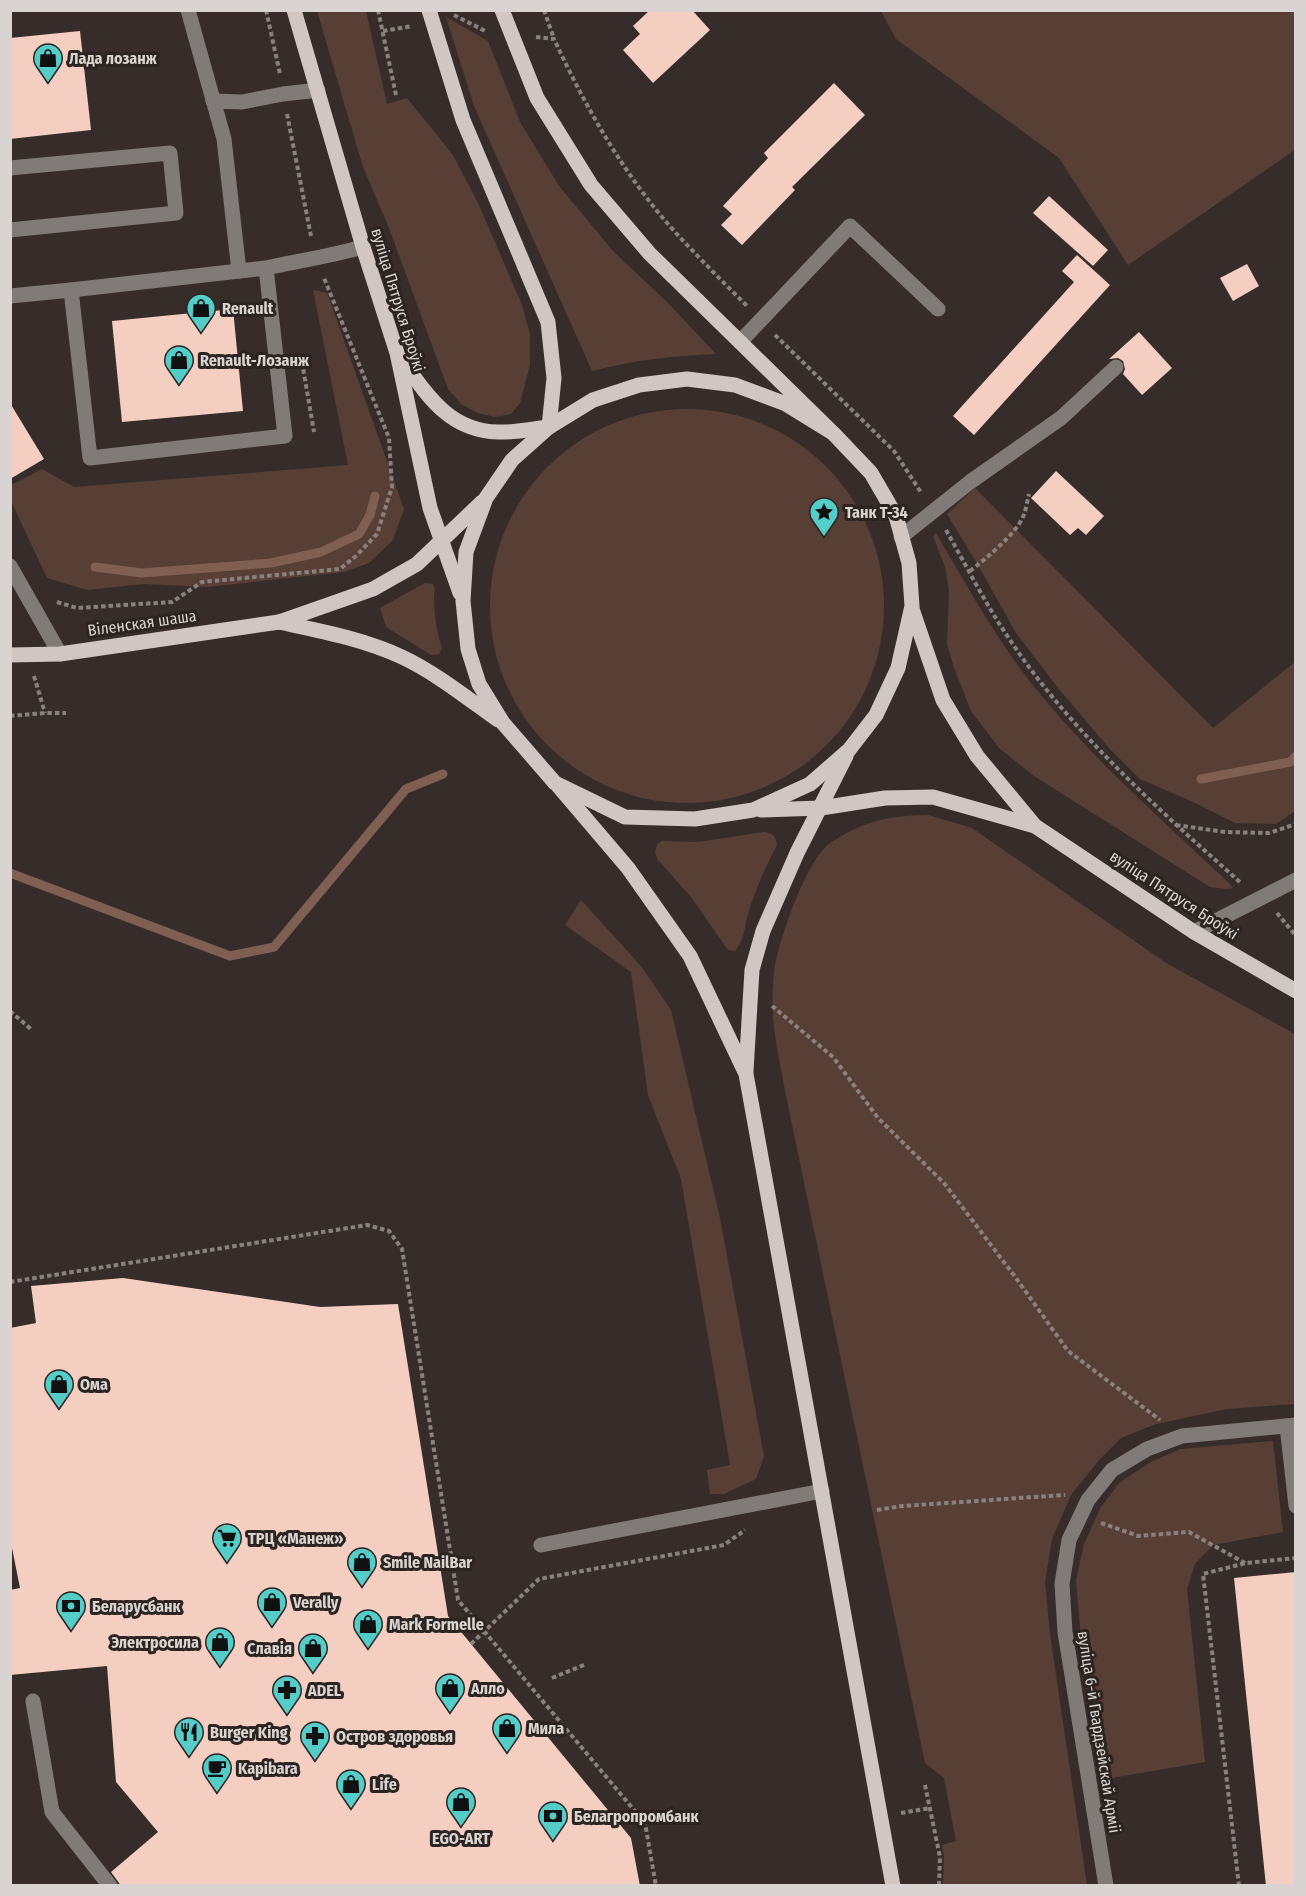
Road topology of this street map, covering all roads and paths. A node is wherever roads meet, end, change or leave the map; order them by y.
1 (188, 10) edge
2 (294, 10) edge
3 (378, 10) edge
4 (502, 10) edge
5 (544, 10) edge
6 (430, 17) edge
7 (383, 31) junction
8 (554, 39) dead end
9 (318, 90) junction
10 (396, 95) dead end
11 (213, 101) junction
12 (10, 168) edge
13 (10, 230) edge
14 (363, 247) junction
15 (266, 268) junction
16 (239, 271) junction
17 (316, 276) dead end
18 (71, 290) junction
19 (330, 290) dead end
20 (10, 296) edge
21 (938, 309) dead end
22 (740, 342) junction
23 (397, 353) junction
24 (300, 355) dead end
25 (1116, 367) dead end
26 (549, 427) junction
27 (314, 432) dead end
28 (833, 433) junction
29 (1029, 494) dead end
30 (486, 498) junction
31 (902, 537) junction
32 (443, 541) junction
33 (10, 566) edge
34 (970, 571) dead end
35 (463, 601) junction
36 (912, 606) junction
37 (279, 622) junction
38 (28, 654) junction
39 (60, 654) junction
40 (10, 655) edge
41 (45, 713) junction
42 (66, 713) dead end
43 (10, 716) edge
44 (503, 723) junction
45 (849, 750) junction
46 (555, 783) junction
47 (820, 808) junction
48 (753, 810) junction
49 (1175, 824) dead end
50 (1296, 825) edge
51 (1035, 826) junction
52 (1296, 880) edge
53 (1194, 932) junction
54 (1296, 991) edge
55 (770, 1004) dead end
56 (10, 1011) edge
57 (32, 1030) dead end
58 (746, 1074) junction
59 (10, 1282) edge
60 (1292, 1425) edge
61 (1182, 1436) junction
62 (822, 1491) junction
63 (902, 1506) dead end
64 (1296, 1506) edge
65 (877, 1510) dead end
66 (746, 1529) dead end
67 (541, 1545) dead end
68 (1296, 1558) edge
69 (485, 1630) junction
70 (471, 1644) dead end
71 (584, 1665) dead end
72 (552, 1678) dead end
73 (33, 1701) dead end
74 (925, 1785) dead end
75 (930, 1808) junction
76 (881, 1816) junction
77 (110, 1886) edge
78 (656, 1886) edge
79 (893, 1886) edge
80 (939, 1886) edge
81 (1106, 1886) edge
82 (1239, 1886) edge

1 - 11 street
2 - 9 main road, вуліца Пятруся Броўкі
3 - 7 path
4 - 22 main road
5 - 8 path
6 - 7 path
6 - 26 main road
7 - 10 path
9 - 11 street
9 - 14 main road, вуліца Пятруся Броўкі
11 - 16 street
12 - 13 street
14 - 15 street
14 - 23 main road, вуліца Пятруся Броўкі
15 - 16 street
15 - 18 street
16 - 18 street
17 - 19 path
18 - 20 street
21 - 22 street
22 - 28 main road
23 - 26 main road
23 - 32 main road, вуліца Пятруся Броўкі
24 - 27 path
25 - 31 street
26 - 28 main road
26 - 30 main road
28 - 31 main road
29 - 34 path
30 - 32 main road
30 - 35 main road
31 - 36 main road
32 - 35 main road, вуліца Пятруся Броўкі
32 - 37 main road
33 - 39 street
35 - 44 main road
36 - 45 main road
36 - 51 main road, вуліца Пятруся Броўкі
37 - 39 main road, Віленская шаша
37 - 44 main road
38 - 39 main road, Віленская шаша
38 - 40 main road, Віленская шаша
38 - 41 path
41 - 42 path
41 - 43 path
44 - 46 main road
45 - 47 main road
45 - 48 main road
46 - 48 main road
46 - 58 main road
47 - 48 main road, вуліца Пятруся Броўкі
47 - 51 main road, вуліца Пятруся Броўкі
47 - 58 main road
49 - 50 path
51 - 53 main road, вуліца Пятруся Броўкі
52 - 53 street
53 - 54 main road, вуліца Пятруся Броўкі
55 - 61 path
56 - 57 path
58 - 62 main road
59 - 69 path
60 - 61 street, вуліца 6-й Гвардзейскай Арміі
60 - 64 street
61 - 81 street, вуліца 6-й Гвардзейскай Арміі
62 - 67 street
62 - 76 main road
63 - 65 path
66 - 69 path
68 - 82 path
69 - 70 path
69 - 78 path
71 - 72 path
73 - 77 street
74 - 75 path
75 - 76 path
75 - 80 path
76 - 79 main road

